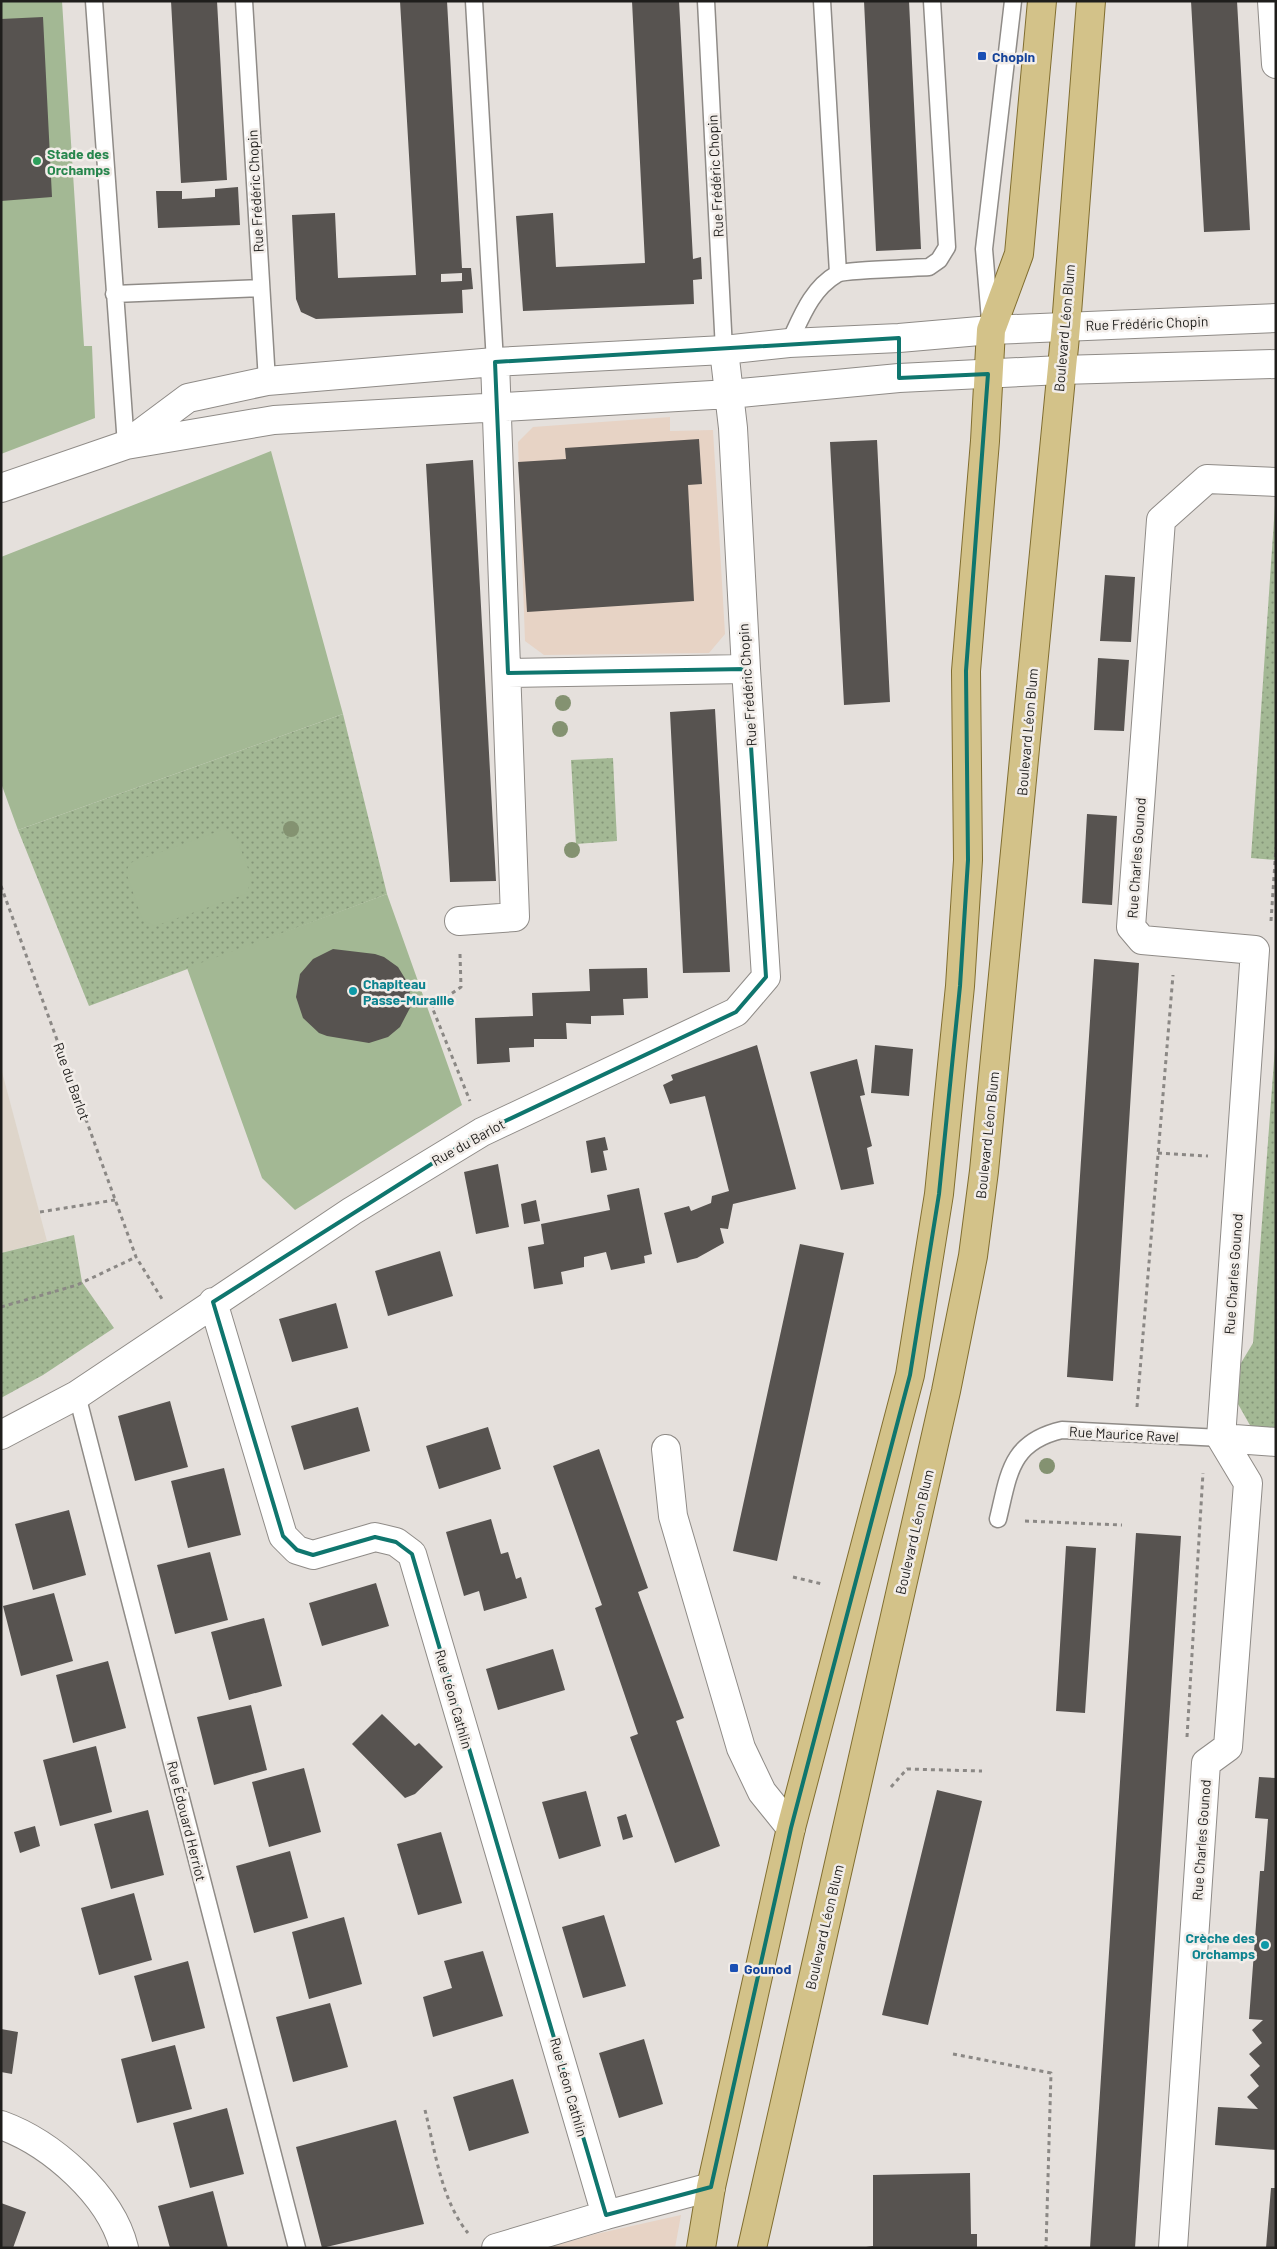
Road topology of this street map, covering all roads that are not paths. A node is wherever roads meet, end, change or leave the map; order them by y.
1 (94, 1) edge
2 (244, 1) edge
3 (474, 1) edge
4 (706, 1) edge
5 (822, 1) edge
6 (932, 1) edge
7 (1013, 1) edge
8 (1042, 1) edge
9 (1092, 1) edge
10 (1272, 1) edge
11 (1276, 64) edge
12 (838, 273) junction
13 (261, 288) junction
14 (114, 294) junction
15 (1276, 318) edge
16 (1066, 326) junction
17 (991, 330) junction
18 (899, 338) junction
19 (789, 343) junction
20 (724, 350) junction
21 (495, 362) junction
22 (1276, 364) edge
23 (1061, 370) junction
24 (988, 374) junction
25 (899, 378) junction
26 (267, 381) junction
27 (730, 394) junction
28 (496, 407) junction
29 (274, 420) junction
30 (126, 445) junction
31 (1276, 482) edge
32 (1, 488) edge
33 (746, 669) junction
34 (508, 672) junction
35 (459, 921) road end
36 (766, 977) joint
37 (213, 1302) junction
38 (77, 1395) junction
39 (1, 1434) edge
40 (1221, 1438) junction
41 (1276, 1442) edge
42 (666, 1449) dead end
43 (998, 1519) road end
44 (791, 1828) junction
45 (1, 2125) edge
46 (711, 2187) junction
47 (606, 2214) junction
48 (124, 2248) edge
49 (297, 2248) edge
50 (496, 2248) edge
51 (701, 2248) edge
52 (752, 2248) edge
53 (1173, 2248) edge

1 - 14 lane
2 - 13 lane, Rue Frédéric Chopin
3 - 21 lane
4 - 20 lane, Rue Frédéric Chopin
5 - 12 lane
6 - 12 lane
7 - 17 lane
8 - 17 main road
9 - 16 main road, Boulevard Léon Blum
10 - 11 street
12 - 19 lane
13 - 14 lane
13 - 26 lane, Rue Frédéric Chopin
14 - 30 lane
15 - 16 street, Rue Frédéric Chopin
16 - 17 street, Rue Frédéric Chopin
16 - 23 main road, Boulevard Léon Blum
17 - 18 street, Rue Frédéric Chopin
17 - 24 main road
18 - 19 street, Rue Frédéric Chopin
18 - 25 street
19 - 20 street, Rue Frédéric Chopin
20 - 21 street, Rue Frédéric Chopin
20 - 27 street, Rue Frédéric Chopin
21 - 26 street, Rue Frédéric Chopin
21 - 28 street
22 - 23 street, Rue Frédéric Chopin
23 - 24 street, Rue Frédéric Chopin
23 - 52 main road, Boulevard Léon Blum
24 - 25 street, Rue Frédéric Chopin
24 - 44 main road
25 - 27 street, Rue Frédéric Chopin
26 - 29 street, Rue Frédéric Chopin
26 - 30 street, Rue Frédéric Chopin
27 - 28 street, Rue Frédéric Chopin
27 - 33 street, Rue Frédéric Chopin
28 - 29 street, Rue Frédéric Chopin
28 - 34 street
29 - 30 street, Rue Frédéric Chopin
30 - 32 street, Rue Frédéric Chopin
31 - 40 street, Rue Charles Gounod
33 - 34 street
33 - 36 street, Rue Frédéric Chopin
34 - 35 street
36 - 37 street, Rue du Barlot
37 - 38 street, Rue du Barlot
37 - 47 street, Rue Léon Cathlin
38 - 39 street, Rue du Barlot
38 - 49 lane, Rue Édouard Herriot
40 - 41 street, Rue Maurice Ravel
40 - 43 lane, Rue Maurice Ravel
40 - 53 street, Rue Charles Gounod
42 - 44 street
44 - 46 main road
45 - 48 street
46 - 47 street
46 - 51 main road
47 - 50 street

